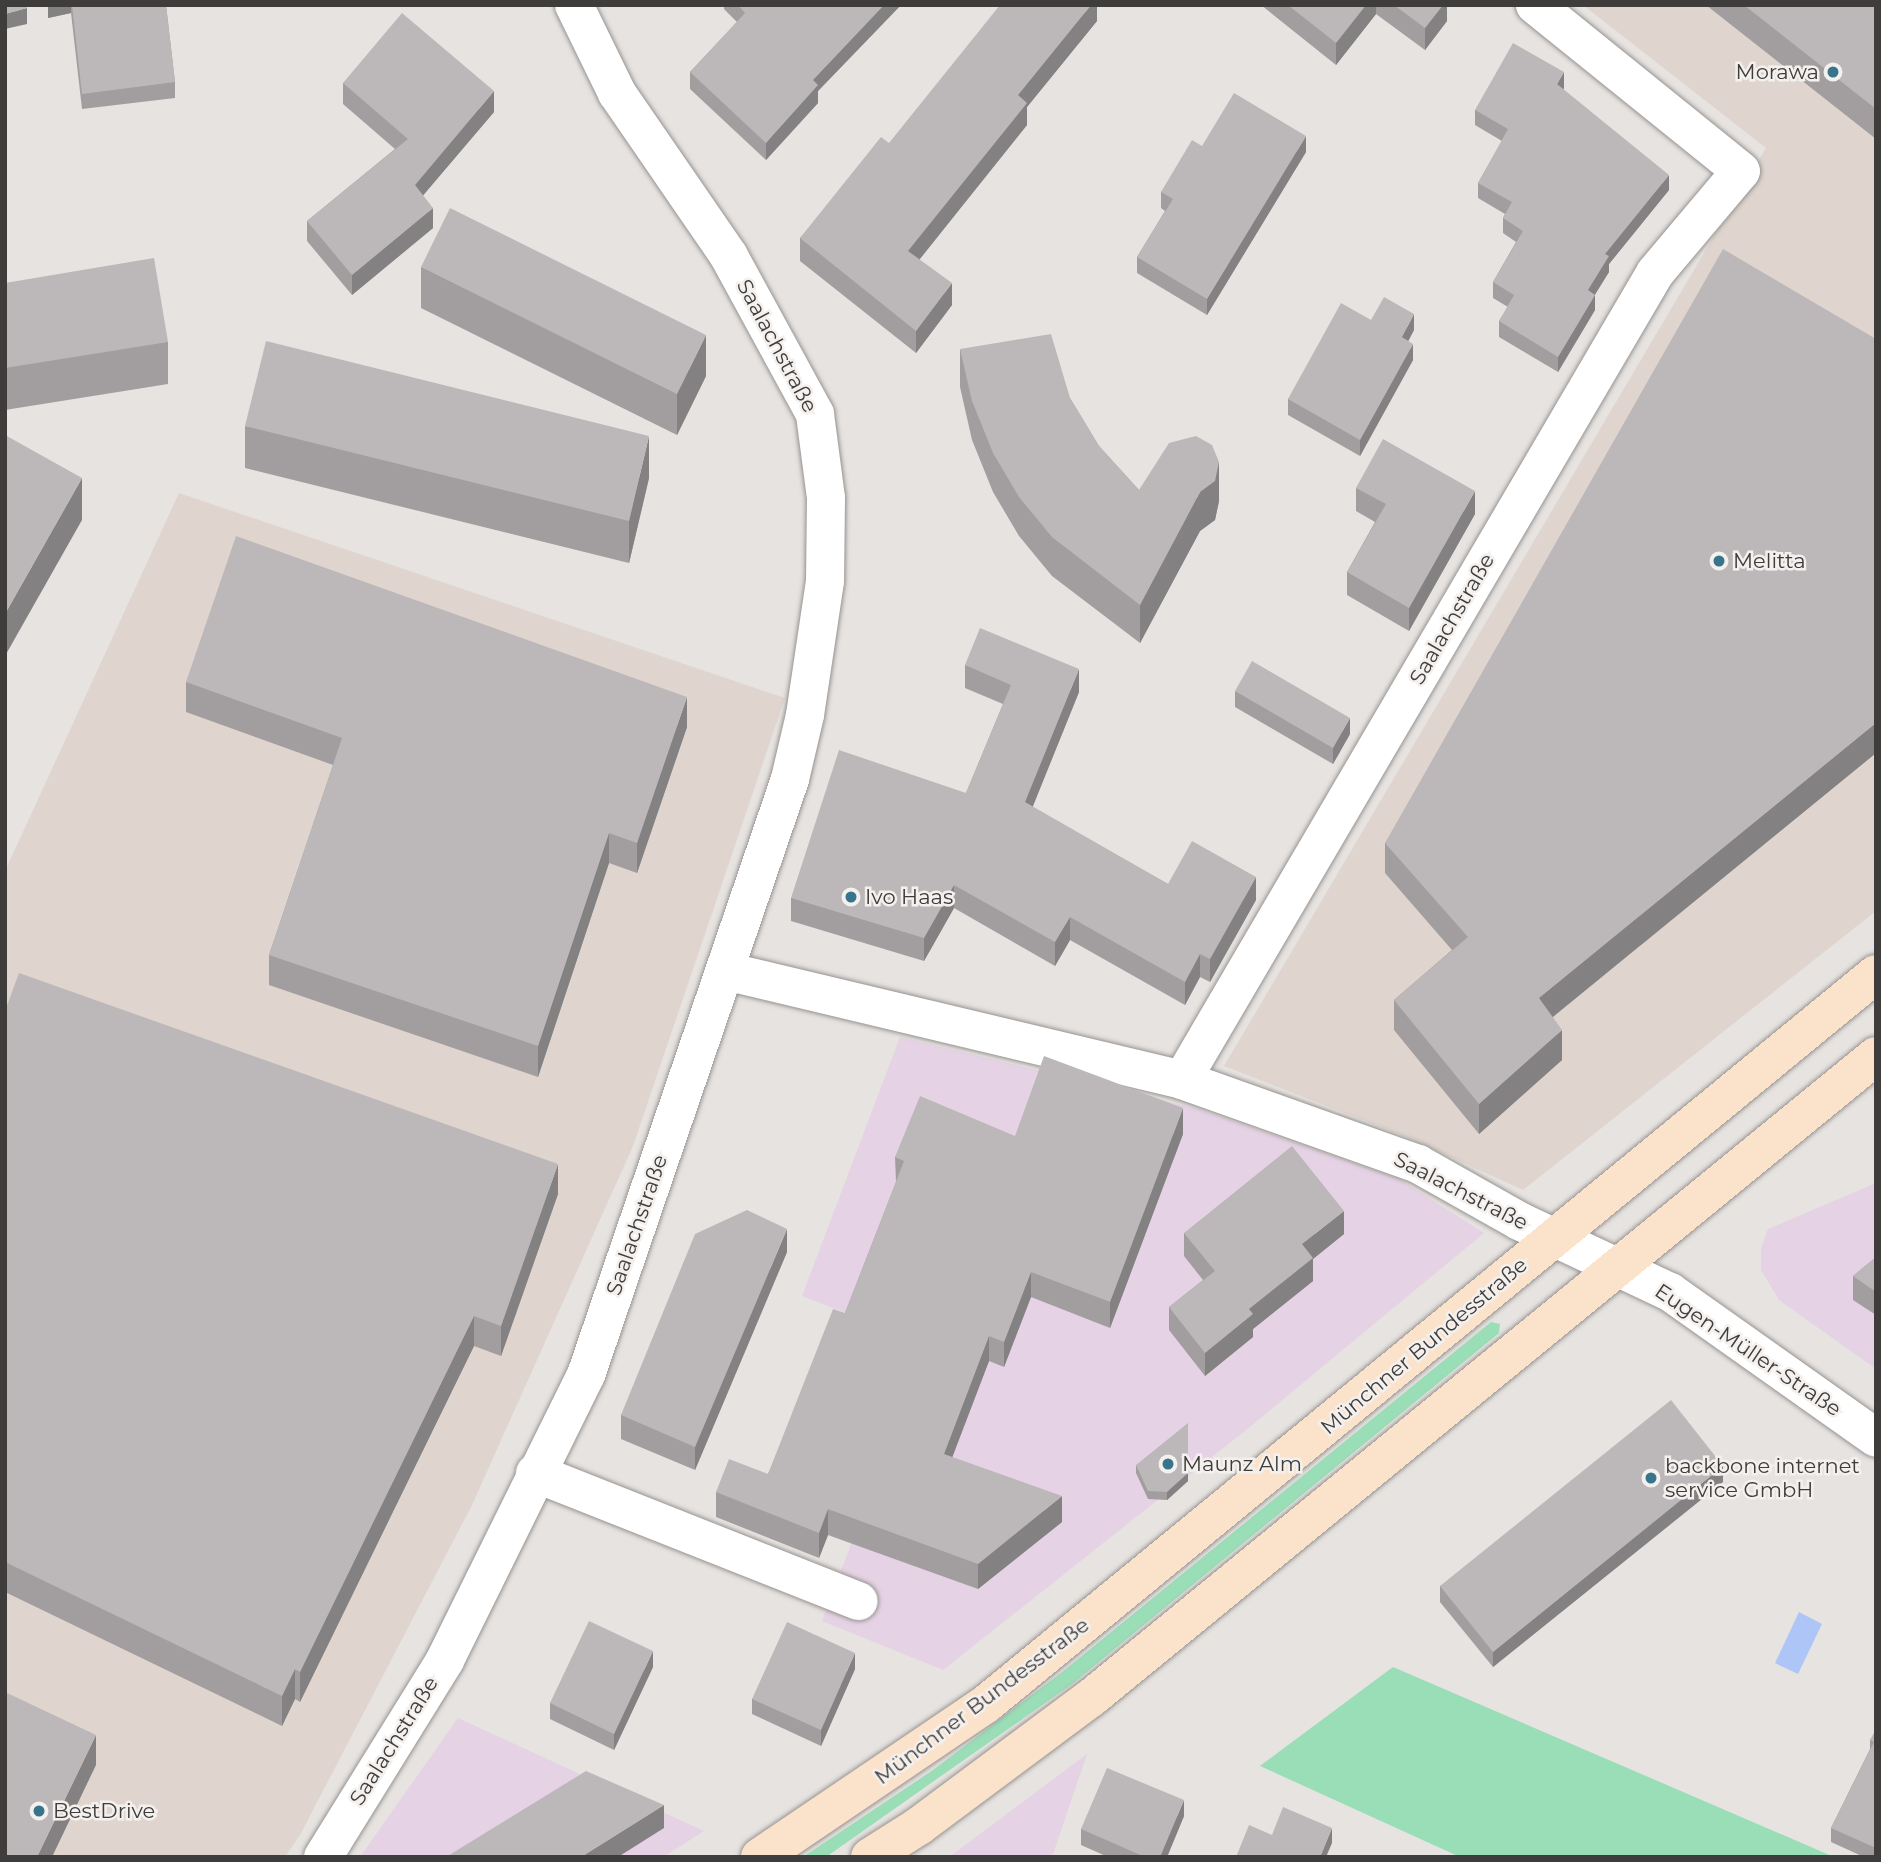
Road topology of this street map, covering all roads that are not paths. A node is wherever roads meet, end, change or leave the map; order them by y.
1 (574, 5) edge
2 (1535, 5) edge
3 (725, 971) junction
4 (1876, 974) edge
5 (1876, 1056) edge
6 (1182, 1080) junction
7 (1554, 1237) junction
8 (1618, 1268) junction
9 (1876, 1438) edge
10 (535, 1473) junction
11 (859, 1601) dead end
12 (323, 1857) edge
13 (760, 1857) edge
14 (870, 1857) edge

1 - 3 street, Saalachstraße
2 - 6 street, Saalachstraße
3 - 6 street, Saalachstraße
3 - 10 street, Saalachstraße
4 - 7 main road, Münchner Bundesstraße
5 - 8 main road
6 - 7 street, Saalachstraße
7 - 8 street, Saalachstraße
7 - 13 main road, Münchner Bundesstraße
8 - 9 street, Eugen-Müller-Straße
8 - 14 main road
10 - 11 street
10 - 12 street, Saalachstraße

